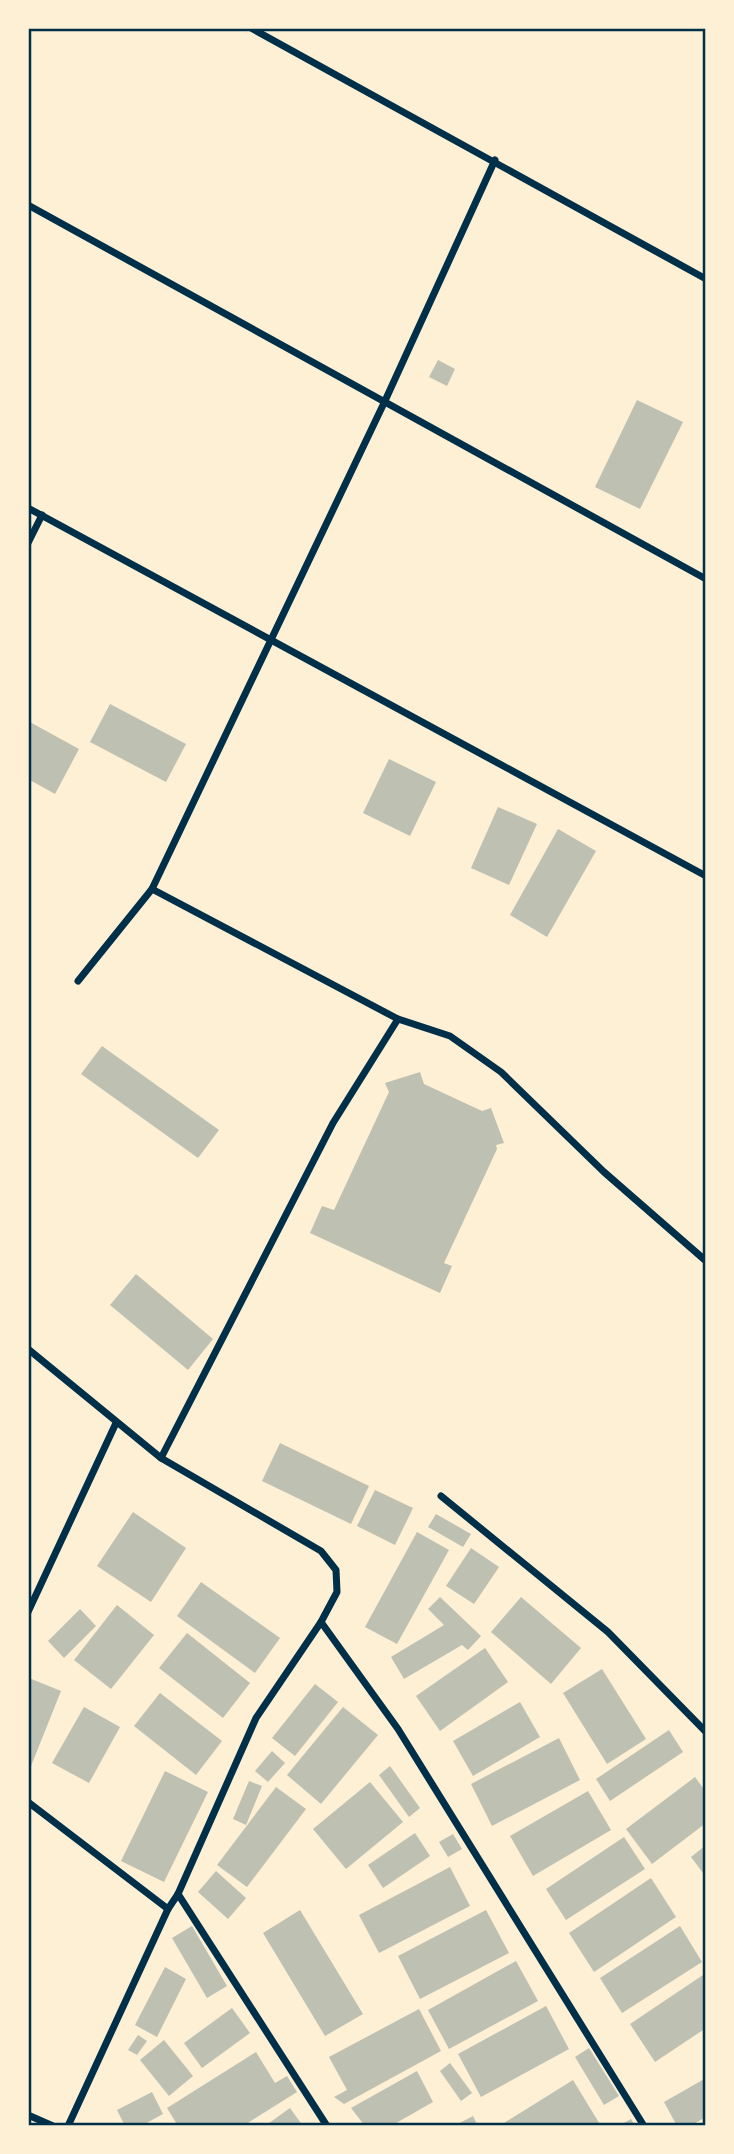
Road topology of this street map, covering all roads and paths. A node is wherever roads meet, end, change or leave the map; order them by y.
1 (251, 28) edge
2 (495, 160) junction
3 (28, 205) edge
4 (706, 279) edge
5 (384, 403) junction
6 (28, 508) edge
7 (42, 515) junction
8 (28, 543) edge
9 (706, 579) edge
10 (271, 639) junction
11 (706, 876) edge
12 (152, 890) junction
13 (78, 981) dead end
14 (398, 1019) junction
15 (706, 1261) edge
16 (28, 1349) edge
17 (116, 1423) junction
18 (161, 1458) junction
19 (441, 1496) dead end
20 (28, 1612) edge
21 (321, 1622) junction
22 (706, 1732) edge
23 (28, 1802) edge
24 (178, 1894) junction
25 (167, 1909) junction
26 (28, 2115) edge
27 (53, 2126) edge
28 (68, 2126) edge
29 (327, 2126) edge
30 (645, 2126) edge

1 - 2 street
2 - 4 street
2 - 5 street
3 - 5 street
5 - 9 street
5 - 10 street
6 - 7 street
7 - 8 street
7 - 10 street
10 - 11 street
10 - 12 street
12 - 13 street
12 - 14 street
14 - 15 street
14 - 18 street
16 - 17 street
17 - 18 street
17 - 20 street
18 - 21 street
19 - 22 street
21 - 24 street
21 - 30 street
23 - 25 street
24 - 25 street
24 - 29 street
25 - 28 street
26 - 27 street

